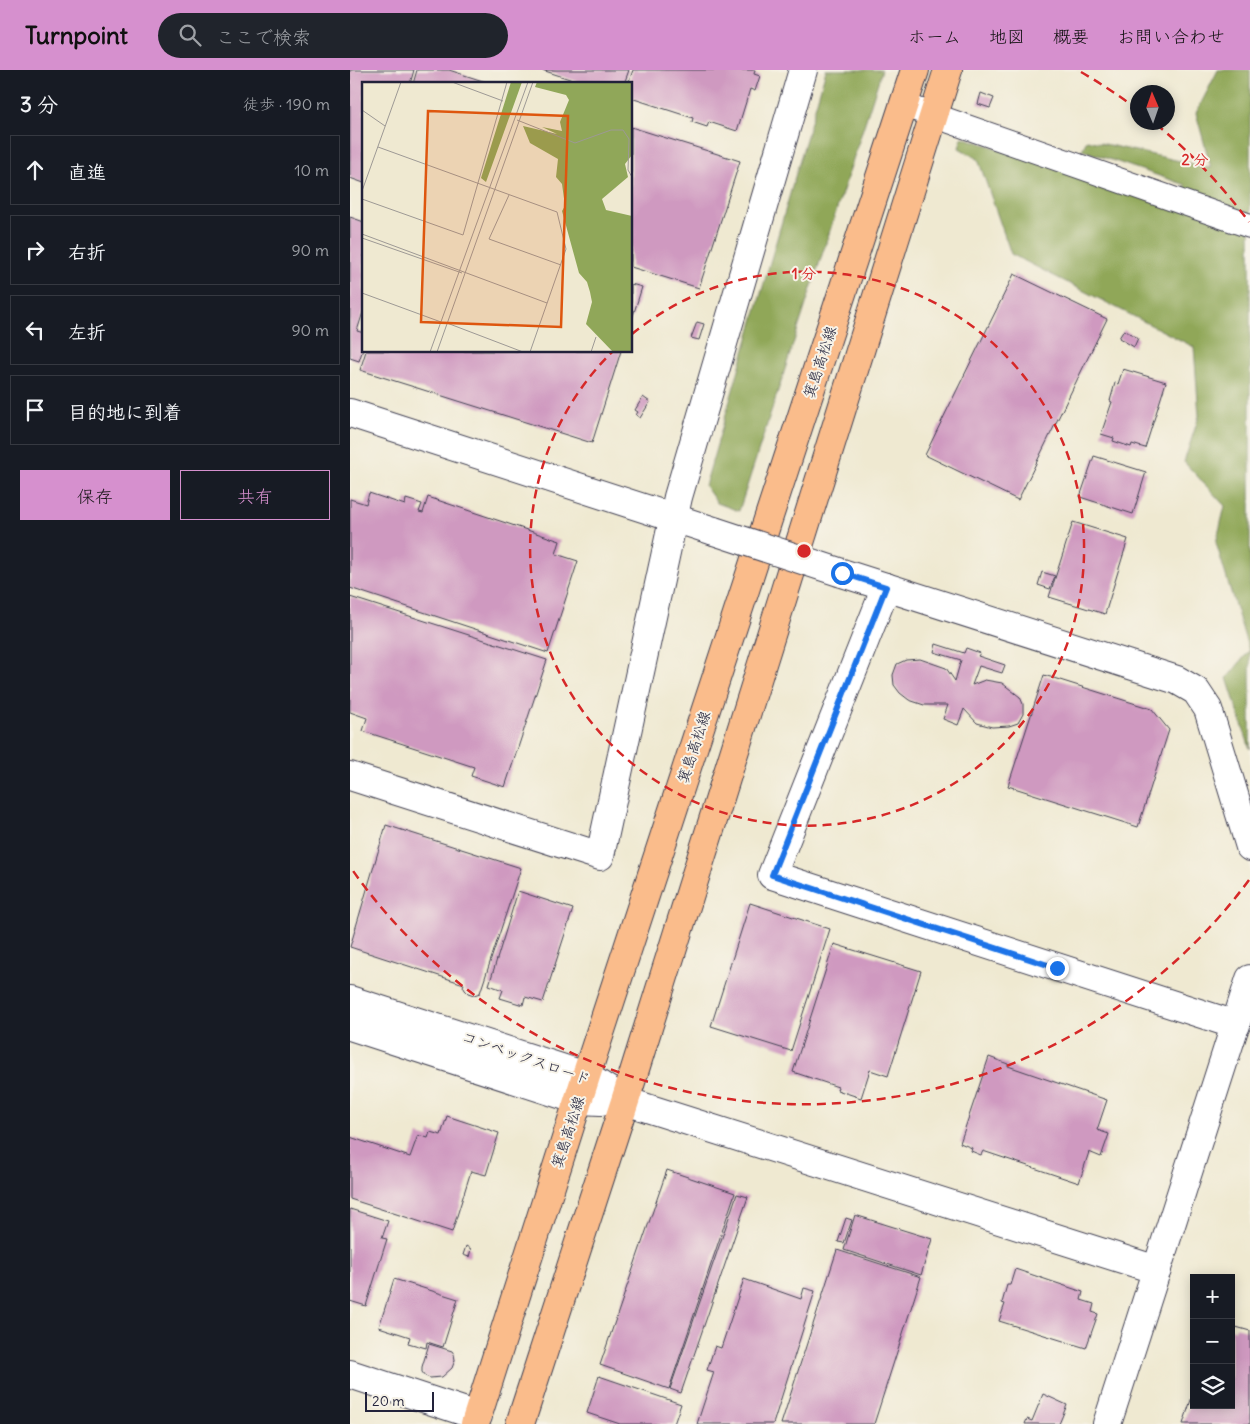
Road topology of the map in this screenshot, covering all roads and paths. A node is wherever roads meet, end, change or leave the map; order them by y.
1 (803, 70) edge
2 (915, 70) edge
3 (948, 70) edge
4 (904, 104) junction
5 (934, 114) junction
6 (1250, 226) edge
7 (350, 413) edge
8 (673, 517) junction
9 (886, 587) junction
10 (350, 776) edge
11 (1250, 847) edge
12 (1250, 979) edge
13 (350, 1000) edge
14 (1236, 1025) junction
15 (350, 1026) edge
16 (582, 1088) junction
17 (625, 1101) junction
18 (1157, 1270) junction
19 (350, 1374) edge
20 (476, 1420) edge
21 (520, 1424) edge
22 (1107, 1424) edge

1 - 8 street
2 - 4 main road, 箕島高松線
3 - 5 main road
4 - 5 street
4 - 16 main road, 箕島高松線
5 - 6 street
5 - 17 main road
7 - 8 street
8 - 9 street, bridge
8 - 10 street
9 - 11 street
9 - 14 street
12 - 14 street
13 - 16 street, コンベックスロード
14 - 18 street
15 - 16 street, コンベックスロード
16 - 17 street, コンベックスロード
16 - 20 main road, 箕島高松線
17 - 18 street, コンベックスロード
17 - 21 main road
18 - 22 street
19 - 20 street

